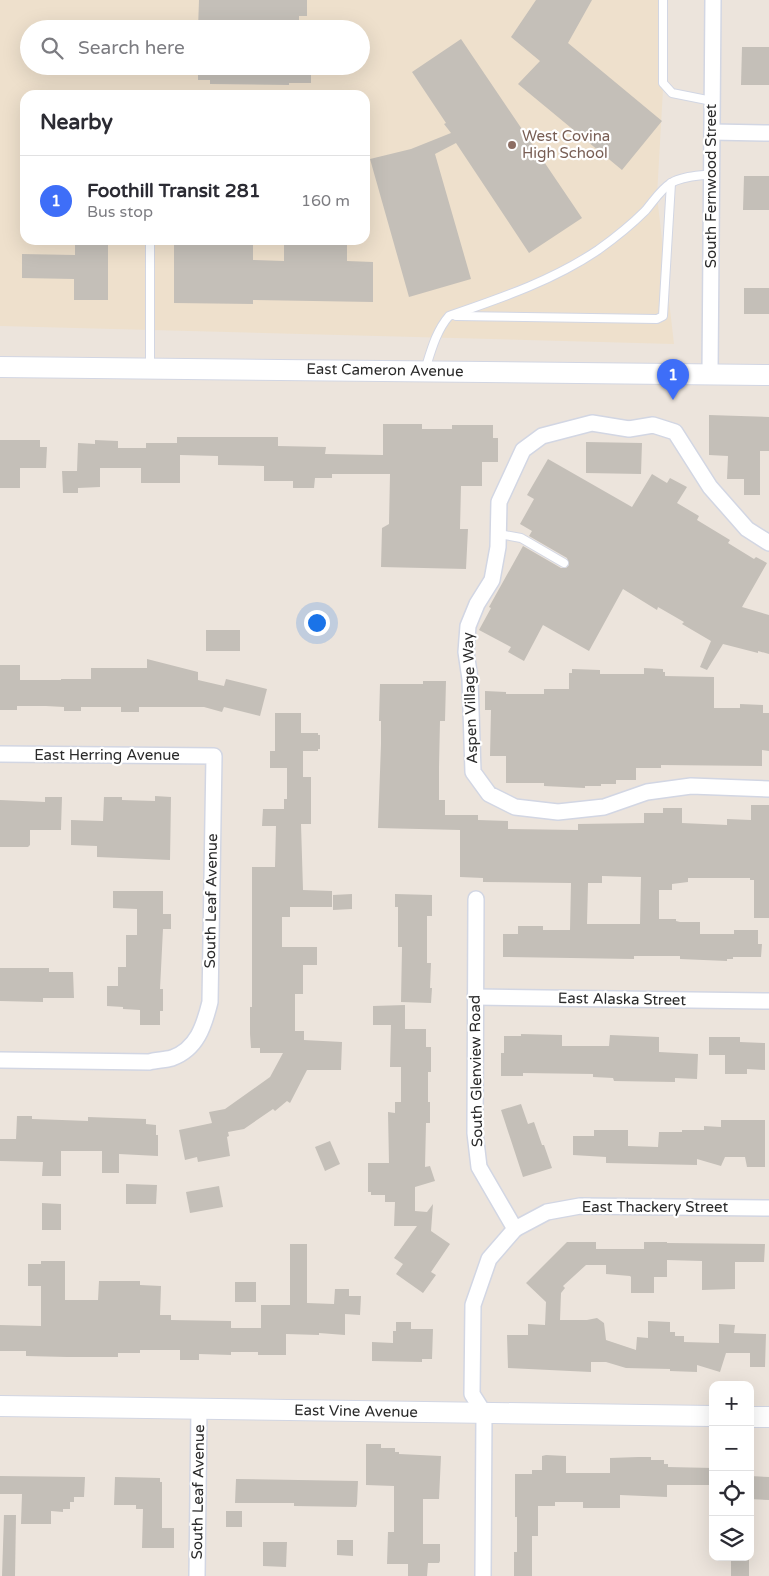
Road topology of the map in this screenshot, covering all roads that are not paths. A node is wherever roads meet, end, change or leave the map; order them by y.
1 (663, 0) edge
2 (713, 0) edge
3 (712, 101) junction
4 (712, 132) junction
5 (769, 133) edge
6 (712, 174) junction
7 (671, 183) junction
8 (150, 245) edge
9 (449, 316) junction
10 (0, 366) edge
11 (150, 368) junction
12 (425, 370) junction
13 (710, 373) junction
14 (769, 375) edge
15 (499, 534) junction
16 (769, 543) edge
17 (564, 563) dead end
18 (0, 754) edge
19 (214, 756) joint
20 (769, 789) edge
21 (476, 899) dead end
22 (475, 997) junction
23 (769, 1001) edge
24 (0, 1060) edge
25 (769, 1208) edge
26 (516, 1229) junction
27 (0, 1406) edge
28 (199, 1408) junction
29 (484, 1413) junction
30 (709, 1416) edge
31 (754, 1417) edge
32 (769, 1417) edge
33 (197, 1576) edge
34 (483, 1576) edge

1 - 3 lane
2 - 3 street, South Fernwood Street
3 - 4 street, South Fernwood Street
4 - 5 street
4 - 6 street, South Fernwood Street
6 - 7 lane
6 - 13 street, South Fernwood Street
7 - 9 lane
7 - 9 lane
8 - 11 lane
9 - 12 lane
10 - 11 main road, East Cameron Avenue
11 - 12 main road, East Cameron Avenue
12 - 13 main road, East Cameron Avenue
13 - 14 main road, East Cameron Avenue
15 - 16 street, Aspen Village Way
15 - 17 lane
15 - 20 street, Aspen Village Way
18 - 19 street, East Herring Avenue
19 - 24 street, South Leaf Avenue
21 - 22 street, South Glenview Road
22 - 23 street, East Alaska Street
22 - 26 street, South Glenview Road
25 - 26 street, East Thackery Street
26 - 29 street
27 - 28 main road, East Vine Avenue
28 - 29 main road, East Vine Avenue
28 - 33 street, South Leaf Avenue
29 - 30 main road, East Vine Avenue
29 - 34 street
31 - 32 main road

